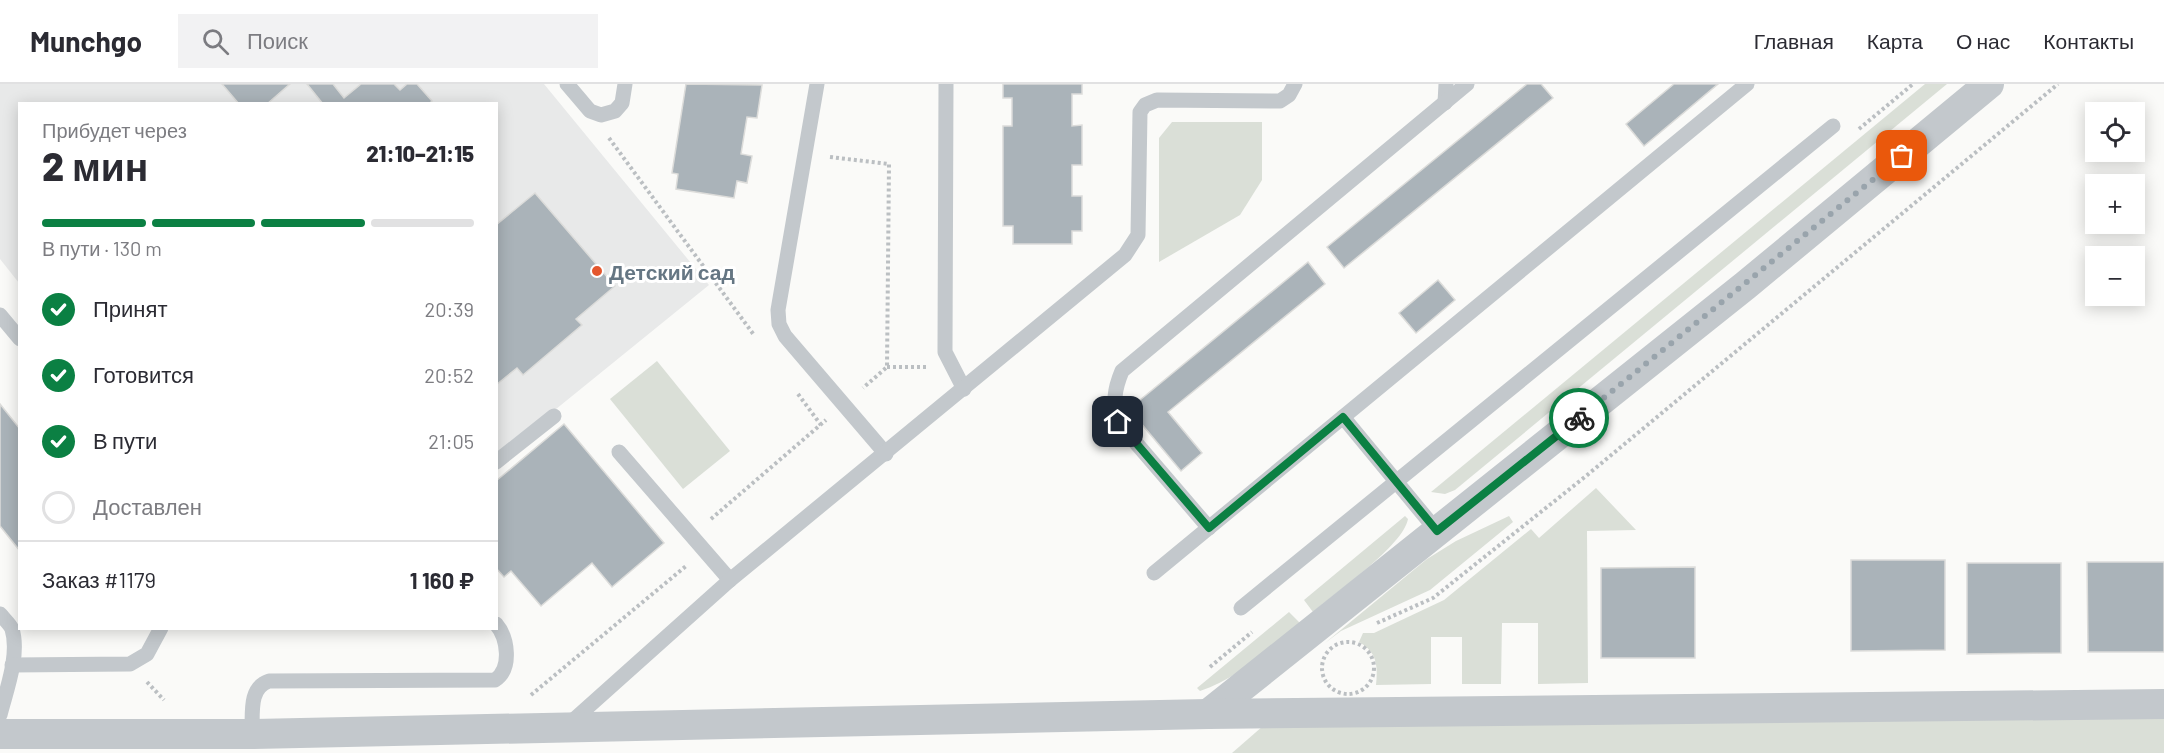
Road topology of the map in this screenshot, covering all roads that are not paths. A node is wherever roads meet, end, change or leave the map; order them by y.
1 (567, 84) edge
2 (625, 84) edge
3 (817, 84) edge
4 (946, 84) edge
5 (1295, 84) edge
6 (1446, 84) edge
7 (1467, 84) edge
8 (1747, 84) edge
9 (1989, 84) edge
10 (1445, 103) junction
11 (1833, 126) dead end
12 (0, 315) edge
13 (18, 337) edge
14 (964, 389) junction
15 (554, 416) dead end
16 (1343, 417) junction
17 (619, 452) dead end
18 (886, 454) junction
19 (498, 460) edge
20 (1397, 481) junction
21 (1209, 528) junction
22 (1437, 531) junction
23 (1154, 573) dead end
24 (730, 580) junction
25 (1241, 608) dead end
26 (0, 614) edge
27 (498, 627) edge
28 (160, 630) edge
29 (12, 665) junction
30 (2164, 704) edge
31 (1208, 714) junction
32 (0, 715) edge
33 (562, 730) junction
34 (0, 734) edge
35 (252, 734) junction

1 - 2 lane
3 - 18 lane
4 - 14 lane
5 - 14 lane
6 - 10 lane
7 - 10 lane
8 - 16 lane
9 - 22 street
10 - 21 lane
11 - 20 lane
12 - 13 lane
14 - 18 lane
15 - 19 lane
16 - 20 lane
16 - 21 lane
17 - 24 lane
18 - 24 lane
20 - 22 lane
20 - 25 lane
21 - 23 lane
22 - 31 street
24 - 33 lane
26 - 29 lane
27 - 35 lane
28 - 29 lane
29 - 32 lane
30 - 31 street
31 - 33 street
33 - 35 street
34 - 35 street

